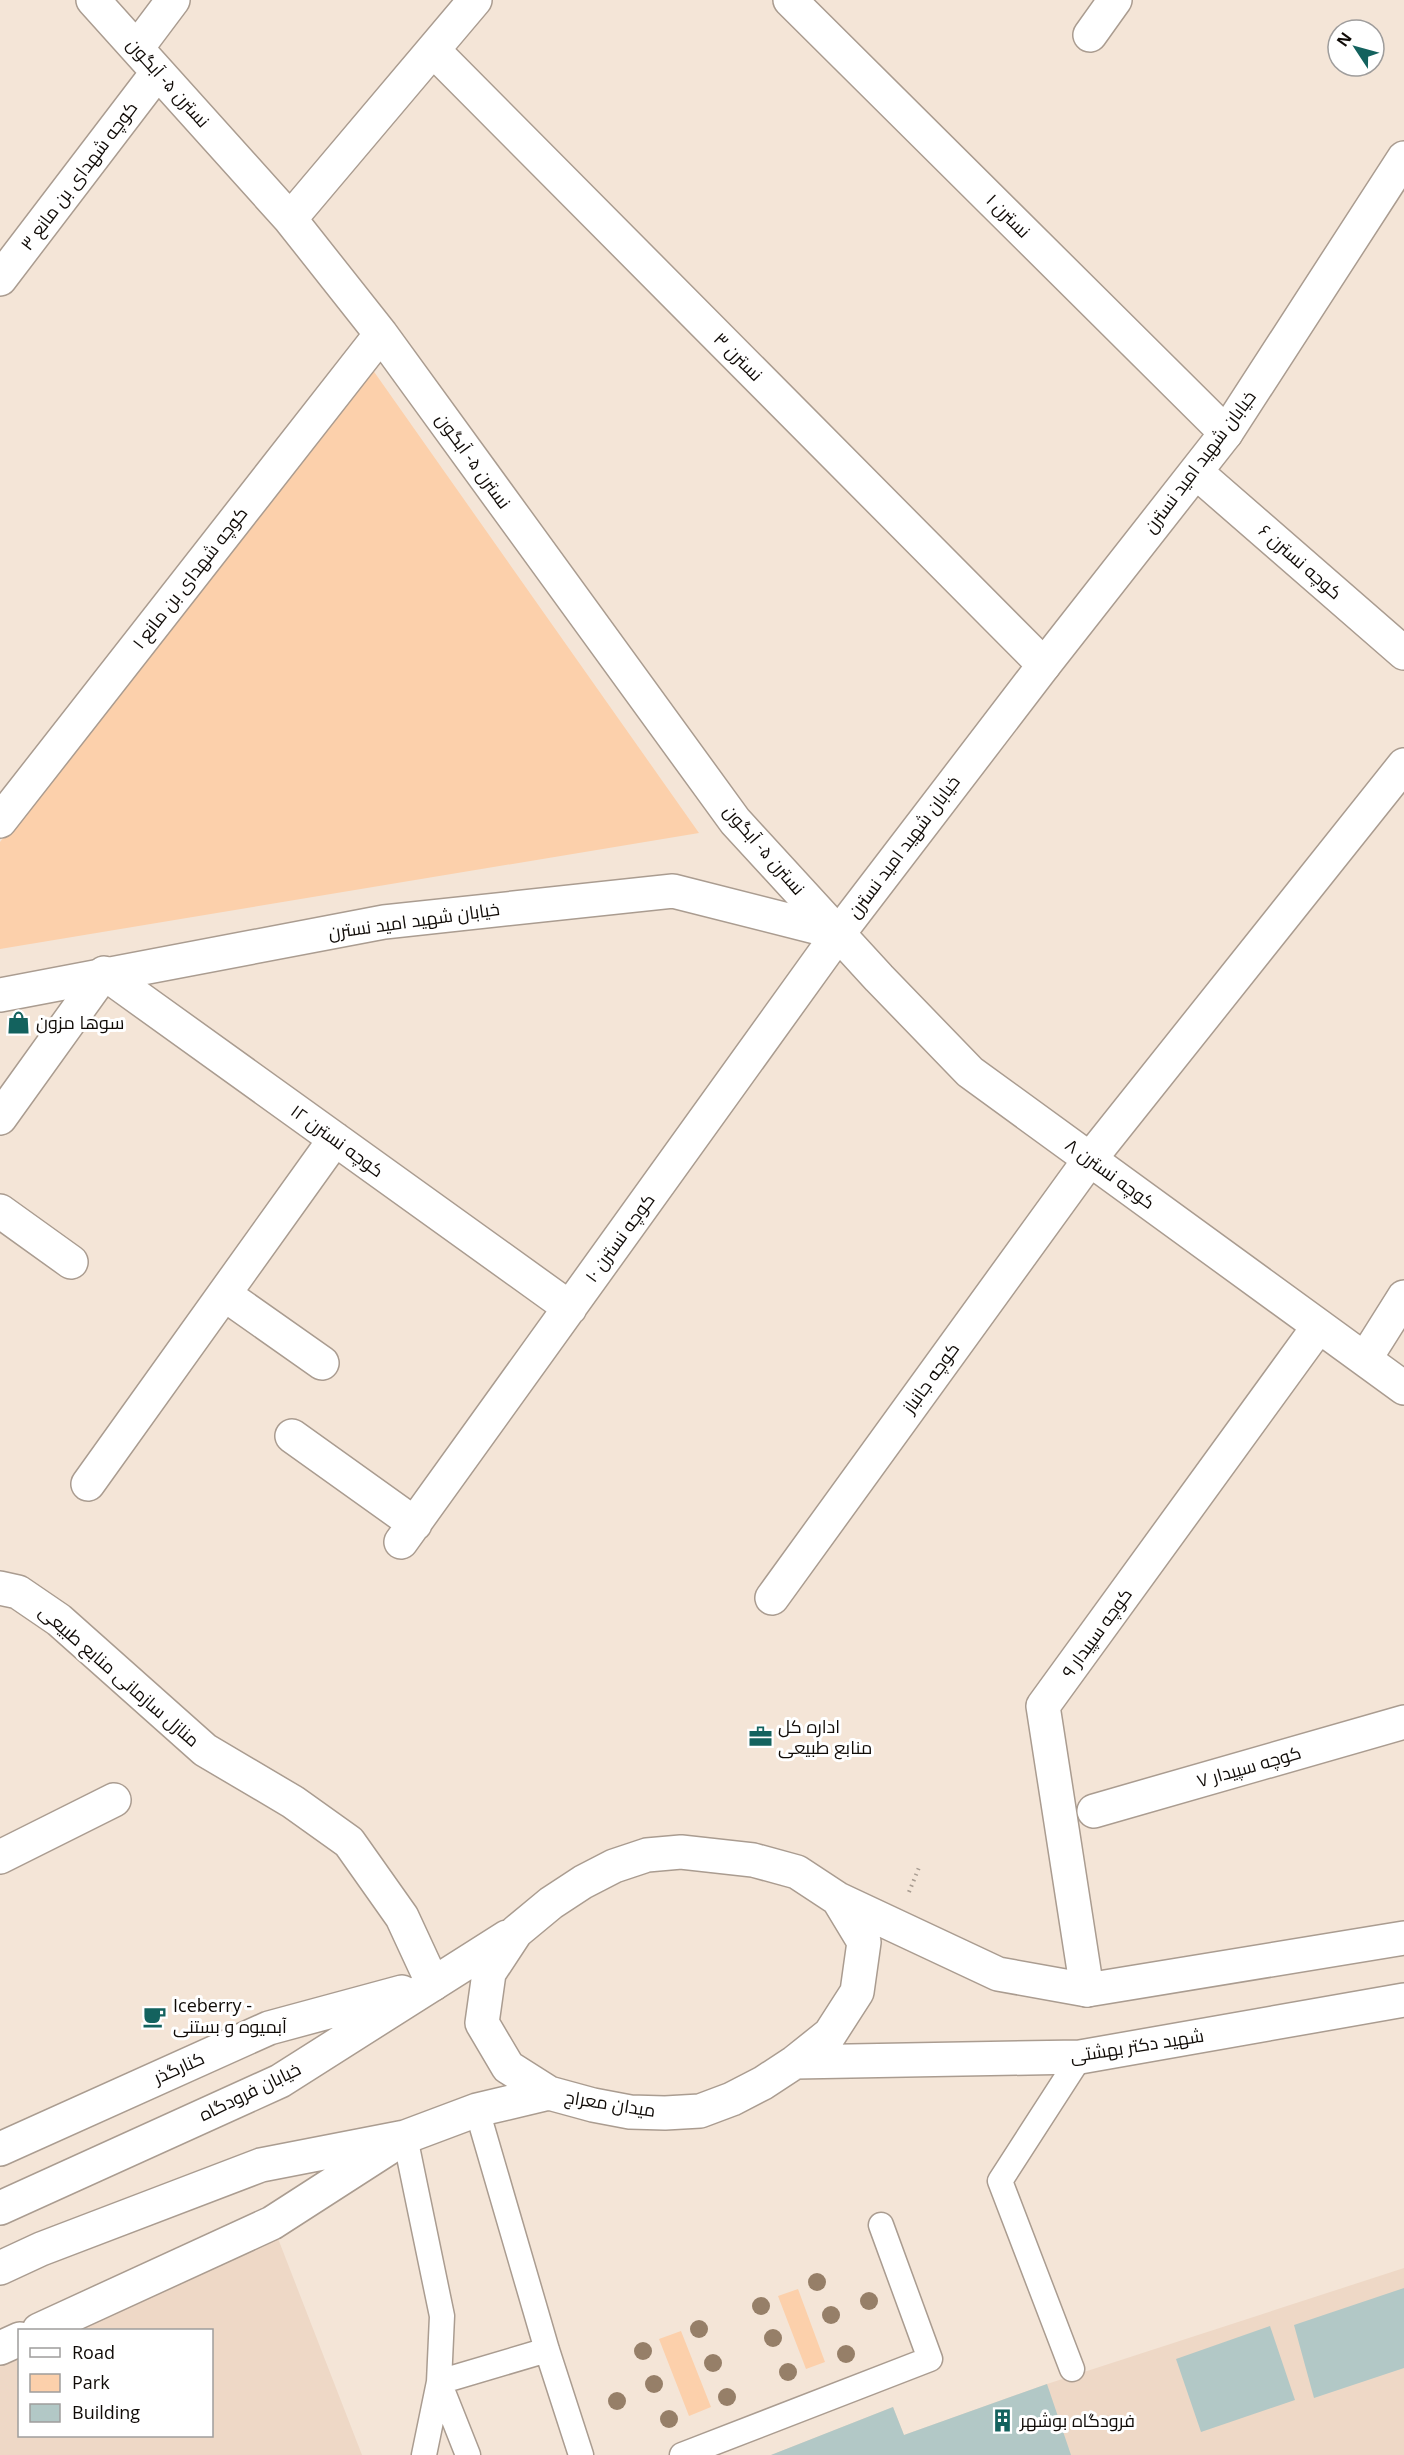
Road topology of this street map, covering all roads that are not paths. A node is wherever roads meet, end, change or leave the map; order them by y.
1 (93, 0) edge
2 (173, 0) edge
3 (475, 0) edge
4 (790, 0) edge
5 (1115, 0) edge
6 (1090, 35) dead end
7 (137, 48) junction
8 (433, 50) junction
9 (157, 73) junction
10 (1404, 158) edge
11 (290, 219) junction
12 (0, 279) edge
13 (381, 334) junction
14 (1226, 433) junction
15 (1196, 472) junction
16 (1404, 653) edge
17 (1044, 664) junction
18 (1404, 765) edge
19 (0, 821) edge
20 (838, 933) junction
21 (104, 974) junction
22 (0, 994) edge
23 (0, 1118) edge
24 (335, 1139) junction
25 (1090, 1159) junction
26 (0, 1211) edge
27 (71, 1262) dead end
28 (224, 1294) junction
29 (1404, 1297) edge
30 (570, 1308) junction
31 (1319, 1326) junction
32 (1365, 1359) junction
33 (322, 1364) dead end
34 (1404, 1388) edge
35 (292, 1436) dead end
36 (88, 1484) dead end
37 (6, 1594) edge
38 (772, 1598) dead end
39 (1404, 1722) edge
40 (114, 1800) dead end
41 (1094, 1811) dead end
42 (0, 1857) edge
43 (838, 1899) junction
44 (516, 1932) junction
45 (1404, 1938) edge
46 (433, 1984) junction
47 (1087, 1990) junction
48 (1404, 2000) edge
49 (1080, 2057) junction
50 (795, 2062) junction
51 (549, 2093) junction
52 (477, 2110) junction
53 (405, 2137) junction
54 (0, 2149) edge
55 (0, 2208) edge
56 (881, 2225) dead end
57 (0, 2268) edge
58 (43, 2329) edge
59 (18, 2340) edge
60 (0, 2348) edge
61 (547, 2350) junction
62 (1072, 2369) dead end
63 (439, 2382) junction
64 (424, 2455) edge
65 (468, 2455) edge
66 (581, 2455) edge
67 (682, 2455) edge

1 - 7 street, نسترن ۵- آبگون
2 - 7 street
3 - 8 street
4 - 14 street, نسترن ۱
5 - 6 street
7 - 9 street, نسترن ۵- آبگون
8 - 11 street
8 - 17 street, نسترن ۳
9 - 11 street, نسترن ۵- آبگون
9 - 12 street, کوچه شهدای بن مانع ۳
10 - 14 street, خیابان شهید امید نسترن
11 - 13 street, نسترن ۵- آبگون
13 - 19 street, کوچه شهدای بن مانع ۱
13 - 20 street, نسترن ۵- آبگون
14 - 15 street, خیابان شهید امید نسترن
15 - 16 street, کوچه نسترن ۶
15 - 17 street, خیابان شهید امید نسترن
17 - 20 street, خیابان شهید امید نسترن
18 - 25 street, کوچه جانباز
20 - 21 street, خیابان شهید امید نسترن
20 - 25 street, کوچه نسترن ۸
20 - 30 street, کوچه نسترن ۱۰
21 - 22 street, خیابان شهید امید نسترن
21 - 23 street
21 - 24 street, کوچه نسترن ۱۲
24 - 28 street
24 - 30 street, کوچه نسترن ۱۲
25 - 31 street, کوچه نسترن ۸
25 - 38 street, کوچه جانباز
26 - 27 street
28 - 33 street
28 - 36 street
29 - 32 street
30 - 35 street, کوچه نسترن ۱۰
31 - 32 street, کوچه نسترن ۸
31 - 47 street, کوچه سپیدار ۹
32 - 34 street, کوچه نسترن ۸
37 - 46 street, منازل سازمانی منابع طبیعی
39 - 41 street, کوچه سپیدار ۷
40 - 42 street
43 - 44 street, میدان معراج
43 - 47 street
43 - 50 street, میدان معراج
44 - 46 street, خیابان فرودگاه
44 - 51 street, میدان معراج
45 - 47 street
46 - 54 street, کنارگذر
46 - 55 street, خیابان فرودگاه
48 - 49 street, شهید دکتر بهشتی
49 - 50 street, شهید دکتر بهشتی
49 - 62 lane
50 - 51 street, میدان معراج
51 - 52 street
52 - 53 street
52 - 61 lane
53 - 57 street
53 - 58 street
53 - 63 lane
56 - 67 lane
59 - 60 street
61 - 63 lane
61 - 66 lane
63 - 64 lane
63 - 65 lane

